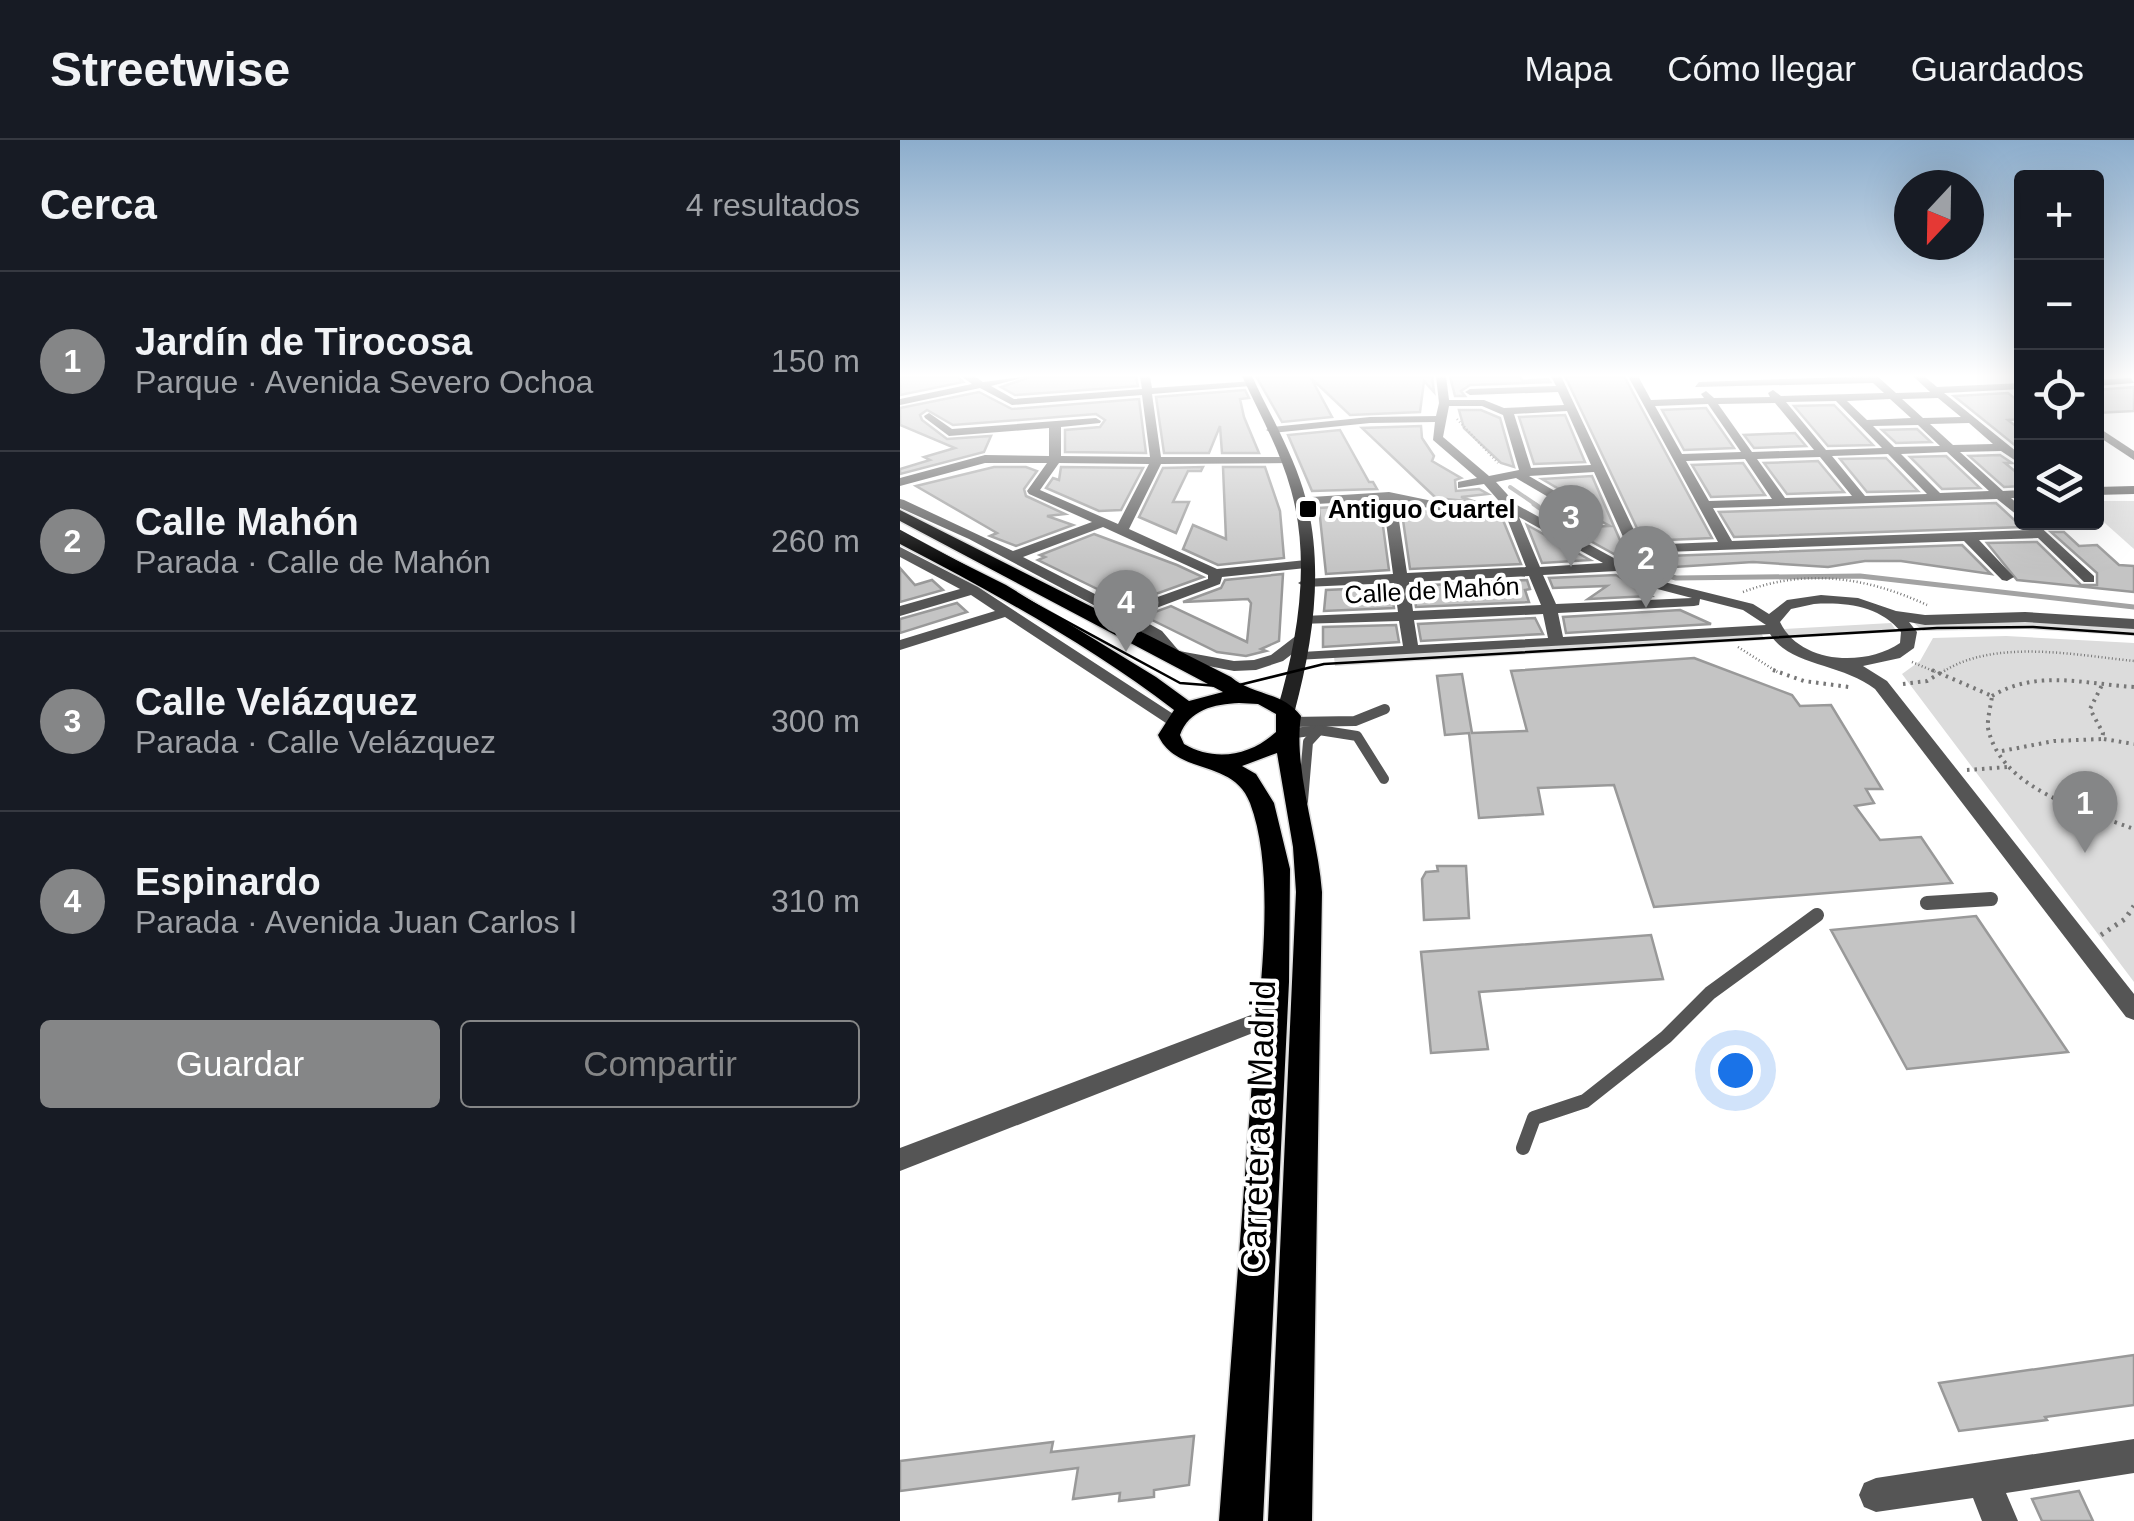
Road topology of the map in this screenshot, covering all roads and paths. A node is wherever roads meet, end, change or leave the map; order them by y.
1 (995, 440) edge
2 (1054, 440) edge
3 (1154, 440) edge
4 (1277, 440) edge
5 (1439, 440) edge
6 (1477, 440) edge
7 (1518, 440) edge
8 (1585, 440) edge
9 (1668, 440) edge
10 (1739, 440) edge
11 (1809, 440) edge
12 (1882, 440) edge
13 (1942, 440) edge
14 (1994, 440) edge
15 (2113, 440) edge
16 (2002, 447) junction
17 (1950, 448) junction
18 (1892, 451) junction
19 (1820, 454) junction
20 (2134, 455) edge
21 (1750, 456) junction
22 (2014, 456) edge
23 (1678, 458) junction
24 (985, 459) junction
25 (1054, 460) junction
26 (1156, 461) junction
27 (1286, 461) junction
28 (1598, 468) junction
29 (1526, 472) junction
30 (900, 482) edge
31 (1493, 483) junction
32 (1462, 485) dead end
33 (2134, 490) edge
34 (2104, 492) edge
35 (2001, 495) junction
36 (1389, 496) junction
37 (1937, 497) junction
38 (1862, 500) junction
39 (1300, 501) junction
40 (1781, 502) junction
41 (2014, 503) edge
42 (900, 504) edge
43 (1567, 504) dead end
44 (1703, 505) junction
45 (1512, 510) junction
46 (1130, 511) junction
47 (900, 515) edge
48 (1100, 521) junction
49 (2018, 530) edge
50 (2037, 530) edge
51 (1121, 531) junction
52 (1967, 536) junction
53 (900, 538) edge
54 (1727, 545) junction
55 (1636, 549) junction
56 (900, 550) edge
57 (1012, 556) junction
58 (1613, 565) junction
59 (1533, 572) junction
60 (1306, 573) junction
61 (1215, 577) junction
62 (1401, 578) junction
63 (2007, 578) dead end
64 (2089, 579) dead end
65 (973, 590) junction
66 (1682, 597) junction
67 (1733, 604) junction
68 (1790, 605) junction
69 (1550, 609) junction
70 (900, 611) edge
71 (1006, 612) junction
72 (1123, 615) junction
73 (1892, 615) junction
74 (1406, 616) junction
75 (1944, 619) junction
76 (2134, 624) edge
77 (1773, 625) junction
78 (1303, 629) junction
79 (1156, 634) junction
80 (2134, 638) edge
81 (1556, 640) junction
82 (900, 645) edge
83 (1915, 647) junction
84 (1411, 650) junction
85 (1174, 655) junction
86 (1302, 657) junction
87 (1888, 658) junction
88 (1958, 660) dead end
89 (1208, 661) junction
90 (2134, 661) edge
91 (1836, 662) junction
92 (1912, 662) junction
93 (1880, 682) junction
94 (2102, 685) junction
95 (2134, 686) edge
96 (1242, 696) junction
97 (1992, 696) junction
98 (1264, 698) junction
99 (1384, 709) dead end
100 (1181, 716) junction
101 (1288, 726) junction
102 (1319, 730) junction
103 (2102, 739) junction
104 (2134, 744) edge
105 (2002, 750) junction
106 (1217, 761) junction
107 (2008, 766) junction
108 (1949, 772) junction
109 (1384, 779) dead end
110 (1300, 820) junction
111 (2134, 829) edge
112 (1991, 899) dead end
113 (1927, 902) dead end
114 (2134, 906) edge
115 (1817, 915) dead end
116 (2078, 938) junction
117 (2134, 1011) edge
118 (1272, 1016) junction
119 (1523, 1148) dead end
120 (900, 1160) edge
121 (2134, 1456) edge
122 (1982, 1479) junction
123 (1876, 1495) dead end
124 (1241, 1521) edge
125 (1290, 1521) edge
126 (2000, 1521) edge

1 - 24 street
2 - 25 street
3 - 26 street
4 - 27 main road
5 - 31 street
6 - 31 path
7 - 29 street
8 - 28 street
9 - 23 street
10 - 21 street
11 - 19 street
12 - 18 street
13 - 17 street
14 - 16 street
15 - 20 street
16 - 17 street
16 - 22 street
17 - 18 street
17 - 35 street
18 - 19 street
18 - 37 street
19 - 21 street
19 - 38 street
21 - 23 street
21 - 40 street
23 - 44 street
24 - 25 street
24 - 30 street
25 - 26 street
25 - 48 street
26 - 27 street
26 - 46 street
27 - 39 main road
28 - 29 street
28 - 55 street
29 - 31 street
29 - 43 street
31 - 32 street
31 - 45 street
33 - 34 street
35 - 37 street
35 - 41 street
36 - 39 street
36 - 45 street
36 - 62 street
37 - 38 street
38 - 40 street
39 - 60 main road
40 - 44 street
42 - 57 street
44 - 54 street
45 - 58 street
45 - 59 street
46 - 48 street
46 - 51 street
47 - 85 main road
48 - 51 street
48 - 57 street
49 - 52 street
50 - 64 street
51 - 61 street
52 - 54 street
52 - 63 street
53 - 100 main road
54 - 55 street
55 - 58 street
56 - 65 street
57 - 72 street
58 - 59 street
58 - 66 street
59 - 62 street
59 - 69 street
60 - 61 street
60 - 62 street
60 - 78 main road
61 - 72 street
62 - 74 street
65 - 70 street
65 - 71 street
66 - 67 street, Calle de Mahón
66 - 69 street, Calle de Mahón
67 - 68 street, Calle de Mahón
67 - 75 path
67 - 77 street
68 - 73 street, Calle de Mahón
68 - 77 street
69 - 74 street, Calle de Mahón
69 - 81 street
71 - 82 street
71 - 100 street
72 - 79 street
73 - 75 street, Calle de Mahón
73 - 83 street
74 - 78 street, Calle de Mahón
74 - 84 street
75 - 76 street, Calle de Mahón
77 - 81 street
77 - 91 street
78 - 86 main road
78 - 89 street
79 - 85 street
79 - 89 street
80 - 83 street
81 - 84 street
83 - 87 street
83 - 92 path
84 - 86 street
85 - 89 street
85 - 96 main road
86 - 98 main road
86 - 101 main road
87 - 91 street
87 - 93 street
88 - 90 path
91 - 93 street
92 - 93 path
92 - 97 path
93 - 108 street
94 - 95 path
94 - 97 path
94 - 103 path
96 - 98 main road
96 - 100 main road
97 - 105 path
98 - 101 main road
99 - 101 lane
100 - 106 main road, Carretera a Madrid
101 - 102 lane
101 - 106 main road
101 - 110 main road, Carretera a Madrid
102 - 109 lane
102 - 110 lane
103 - 104 path
103 - 105 path
105 - 107 path
106 - 118 main road, Carretera a Madrid
107 - 108 path
107 - 111 path
108 - 116 street
110 - 125 main road, Carretera a Madrid
112 - 113 lane
114 - 116 path
115 - 119 lane
116 - 117 street
118 - 120 street
118 - 124 main road, Carretera a Madrid
121 - 122 street
122 - 123 street
122 - 126 street

